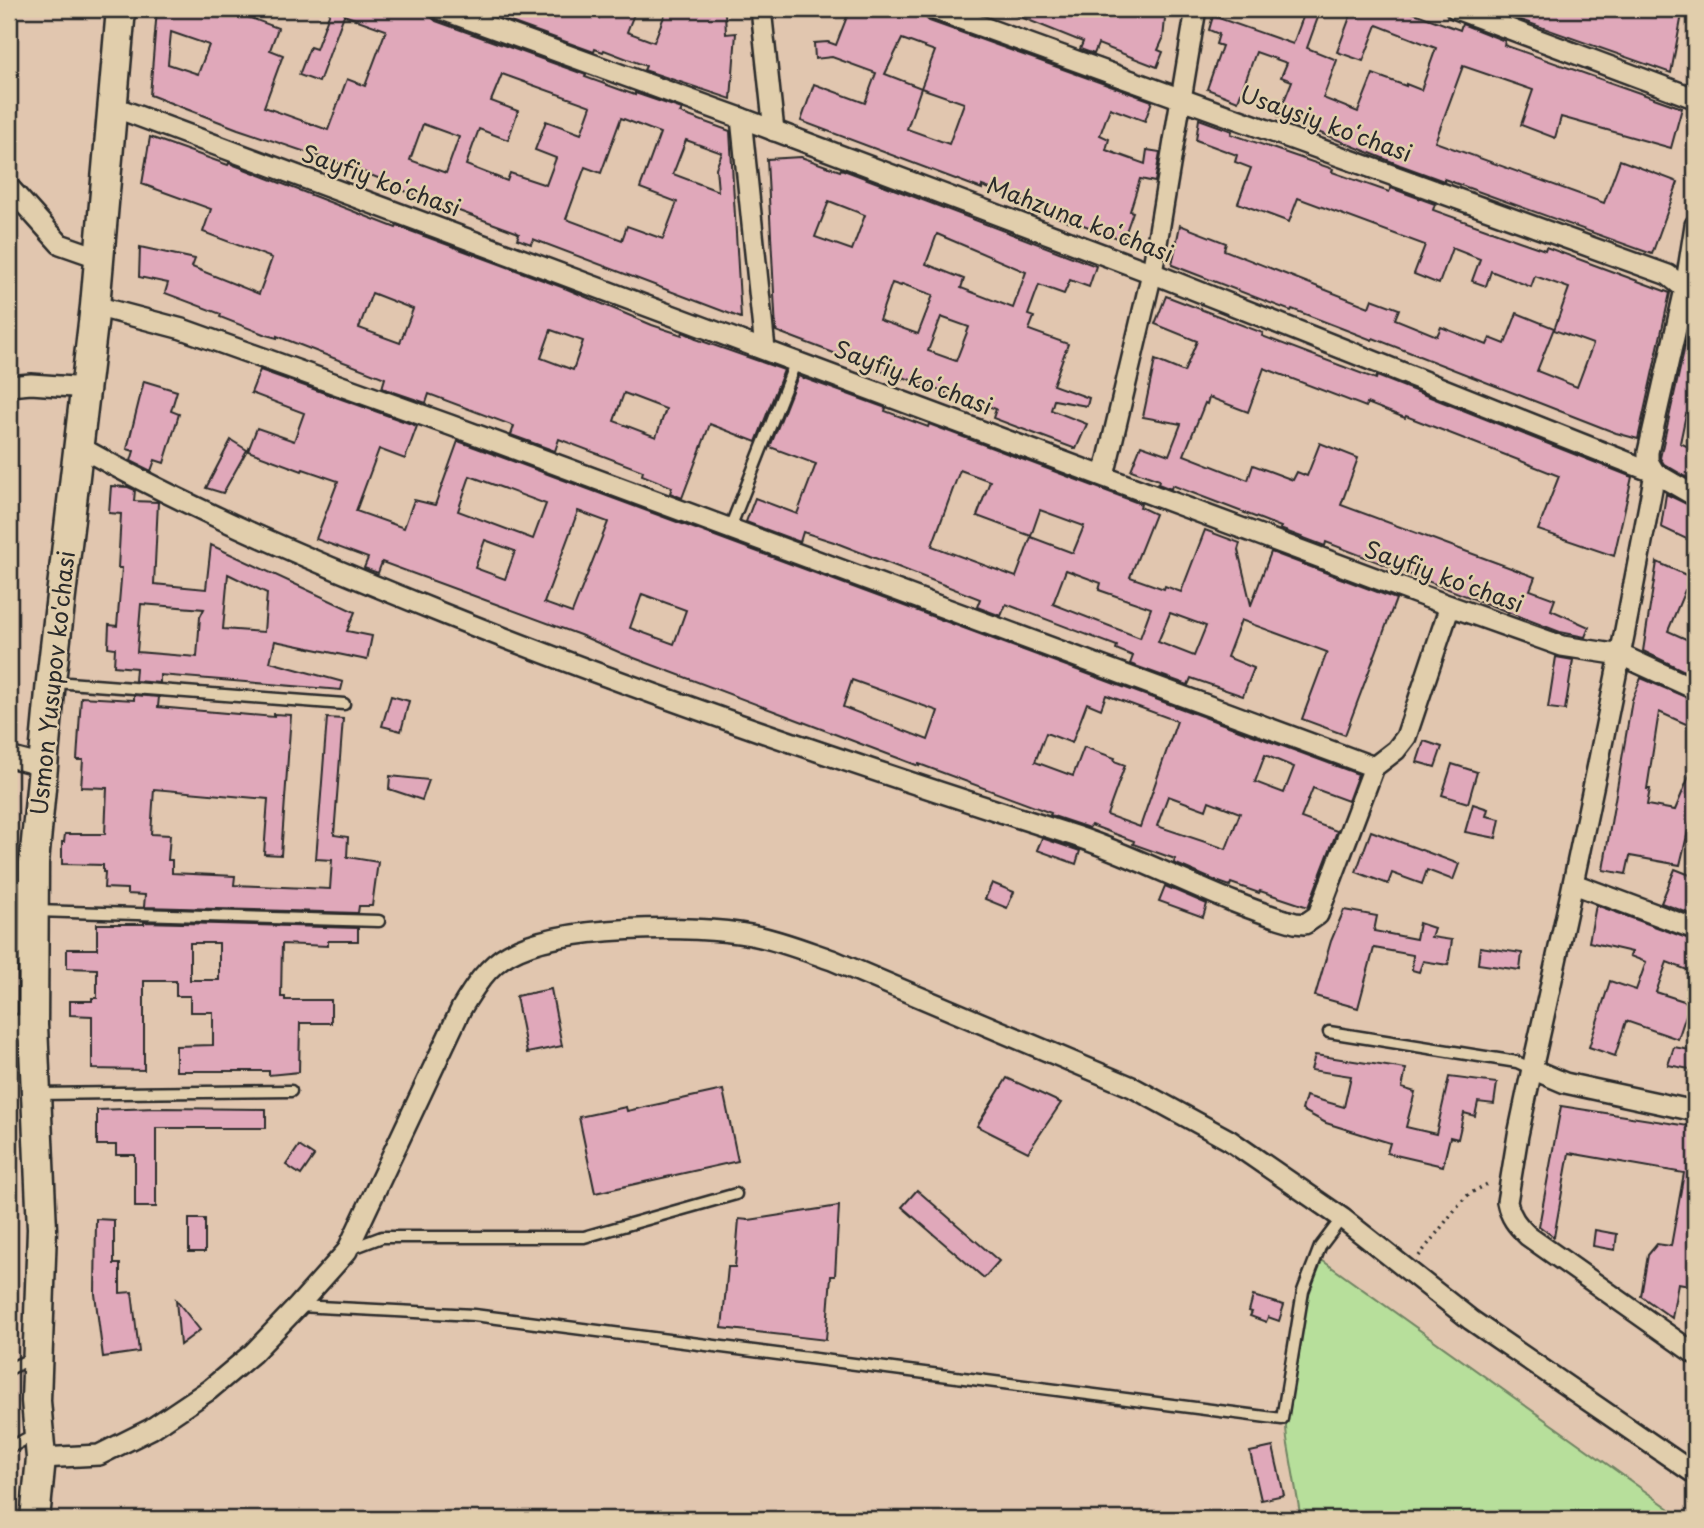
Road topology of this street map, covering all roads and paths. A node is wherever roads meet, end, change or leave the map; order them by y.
1 (121, 9) edge
2 (440, 9) edge
3 (761, 9) edge
4 (933, 9) edge
5 (1196, 9) edge
6 (1456, 9) edge
7 (1695, 96) edge
8 (1182, 97) junction
9 (114, 107) junction
10 (741, 118) junction
11 (774, 131) junction
12 (9, 187) edge
13 (1695, 225) edge
14 (100, 258) junction
15 (1152, 273) junction
16 (1690, 293) edge
17 (95, 306) junction
18 (765, 349) junction
19 (796, 360) junction
20 (9, 386) edge
21 (87, 388) junction
22 (80, 447) junction
23 (1655, 473) junction
24 (1104, 476) junction
25 (1695, 496) edge
26 (730, 528) junction
27 (1450, 606) junction
28 (1621, 655) junction
29 (51, 681) junction
30 (1695, 689) edge
31 (344, 704) dead end
32 (9, 757) edge
33 (43, 766) junction
34 (1374, 767) junction
35 (1574, 884) junction
36 (34, 911) junction
37 (379, 921) dead end
38 (1695, 929) edge
39 (21, 1027) edge
40 (1329, 1032) dead end
41 (1532, 1069) junction
42 (291, 1091) dead end
43 (36, 1094) junction
44 (1695, 1111) edge
45 (1493, 1180) dead end
46 (736, 1194) dead end
47 (1342, 1218) junction
48 (347, 1251) junction
49 (1409, 1270) junction
50 (298, 1306) junction
51 (1695, 1354) edge
52 (38, 1356) junction
53 (9, 1368) edge
54 (39, 1445) junction
55 (9, 1448) edge
56 (1695, 1474) edge
57 (35, 1519) edge

1 - 9 main road, Usmon Yusupov ko'chasi
2 - 10 street, Mahzuna koʻchasi
3 - 11 street
4 - 8 street, Usaysiy koʻchasi
5 - 8 street
6 - 7 street
8 - 15 street
8 - 16 street, Usaysiy koʻchasi
9 - 14 main road, Usmon Yusupov ko'chasi
9 - 18 street, Sayfiy koʻchasi
10 - 11 street, Mahzuna koʻchasi
10 - 18 street
11 - 15 street, Mahzuna koʻchasi
12 - 14 street
13 - 16 street
14 - 17 main road, Usmon Yusupov ko'chasi
15 - 23 street, Mahzuna koʻchasi
15 - 24 street
16 - 23 street
17 - 21 main road, Usmon Yusupov ko'chasi
17 - 26 street
18 - 19 street, Sayfiy koʻchasi
19 - 24 street, Sayfiy koʻchasi
19 - 26 lane
20 - 21 street
21 - 22 main road, Usmon Yusupov ko'chasi
22 - 29 main road, Usmon Yusupov ko'chasi
22 - 34 street
23 - 25 street, Mahzuna koʻchasi
23 - 28 street
24 - 27 street, Sayfiy koʻchasi
26 - 34 street
27 - 28 street, Sayfiy koʻchasi
27 - 34 street
28 - 30 street, Sayfiy koʻchasi
28 - 35 street
29 - 31 lane
29 - 33 main road, Usmon Yusupov ko'chasi
32 - 33 street
33 - 36 main road, Usmon Yusupov ko'chasi
35 - 38 street
35 - 41 street
36 - 37 lane
36 - 39 main road, Usmon Yusupov ko'chasi
39 - 43 main road, Usmon Yusupov ko'chasi
40 - 41 lane
41 - 44 street
41 - 51 street
42 - 43 lane
43 - 52 main road, Usmon Yusupov ko'chasi
45 - 49 path
46 - 48 lane
47 - 48 street
47 - 49 street
47 - 50 lane
48 - 50 street
49 - 56 street
50 - 54 street
52 - 53 lane
52 - 54 main road, Usmon Yusupov ko'chasi
54 - 55 lane
54 - 57 main road, Usmon Yusupov ko'chasi

